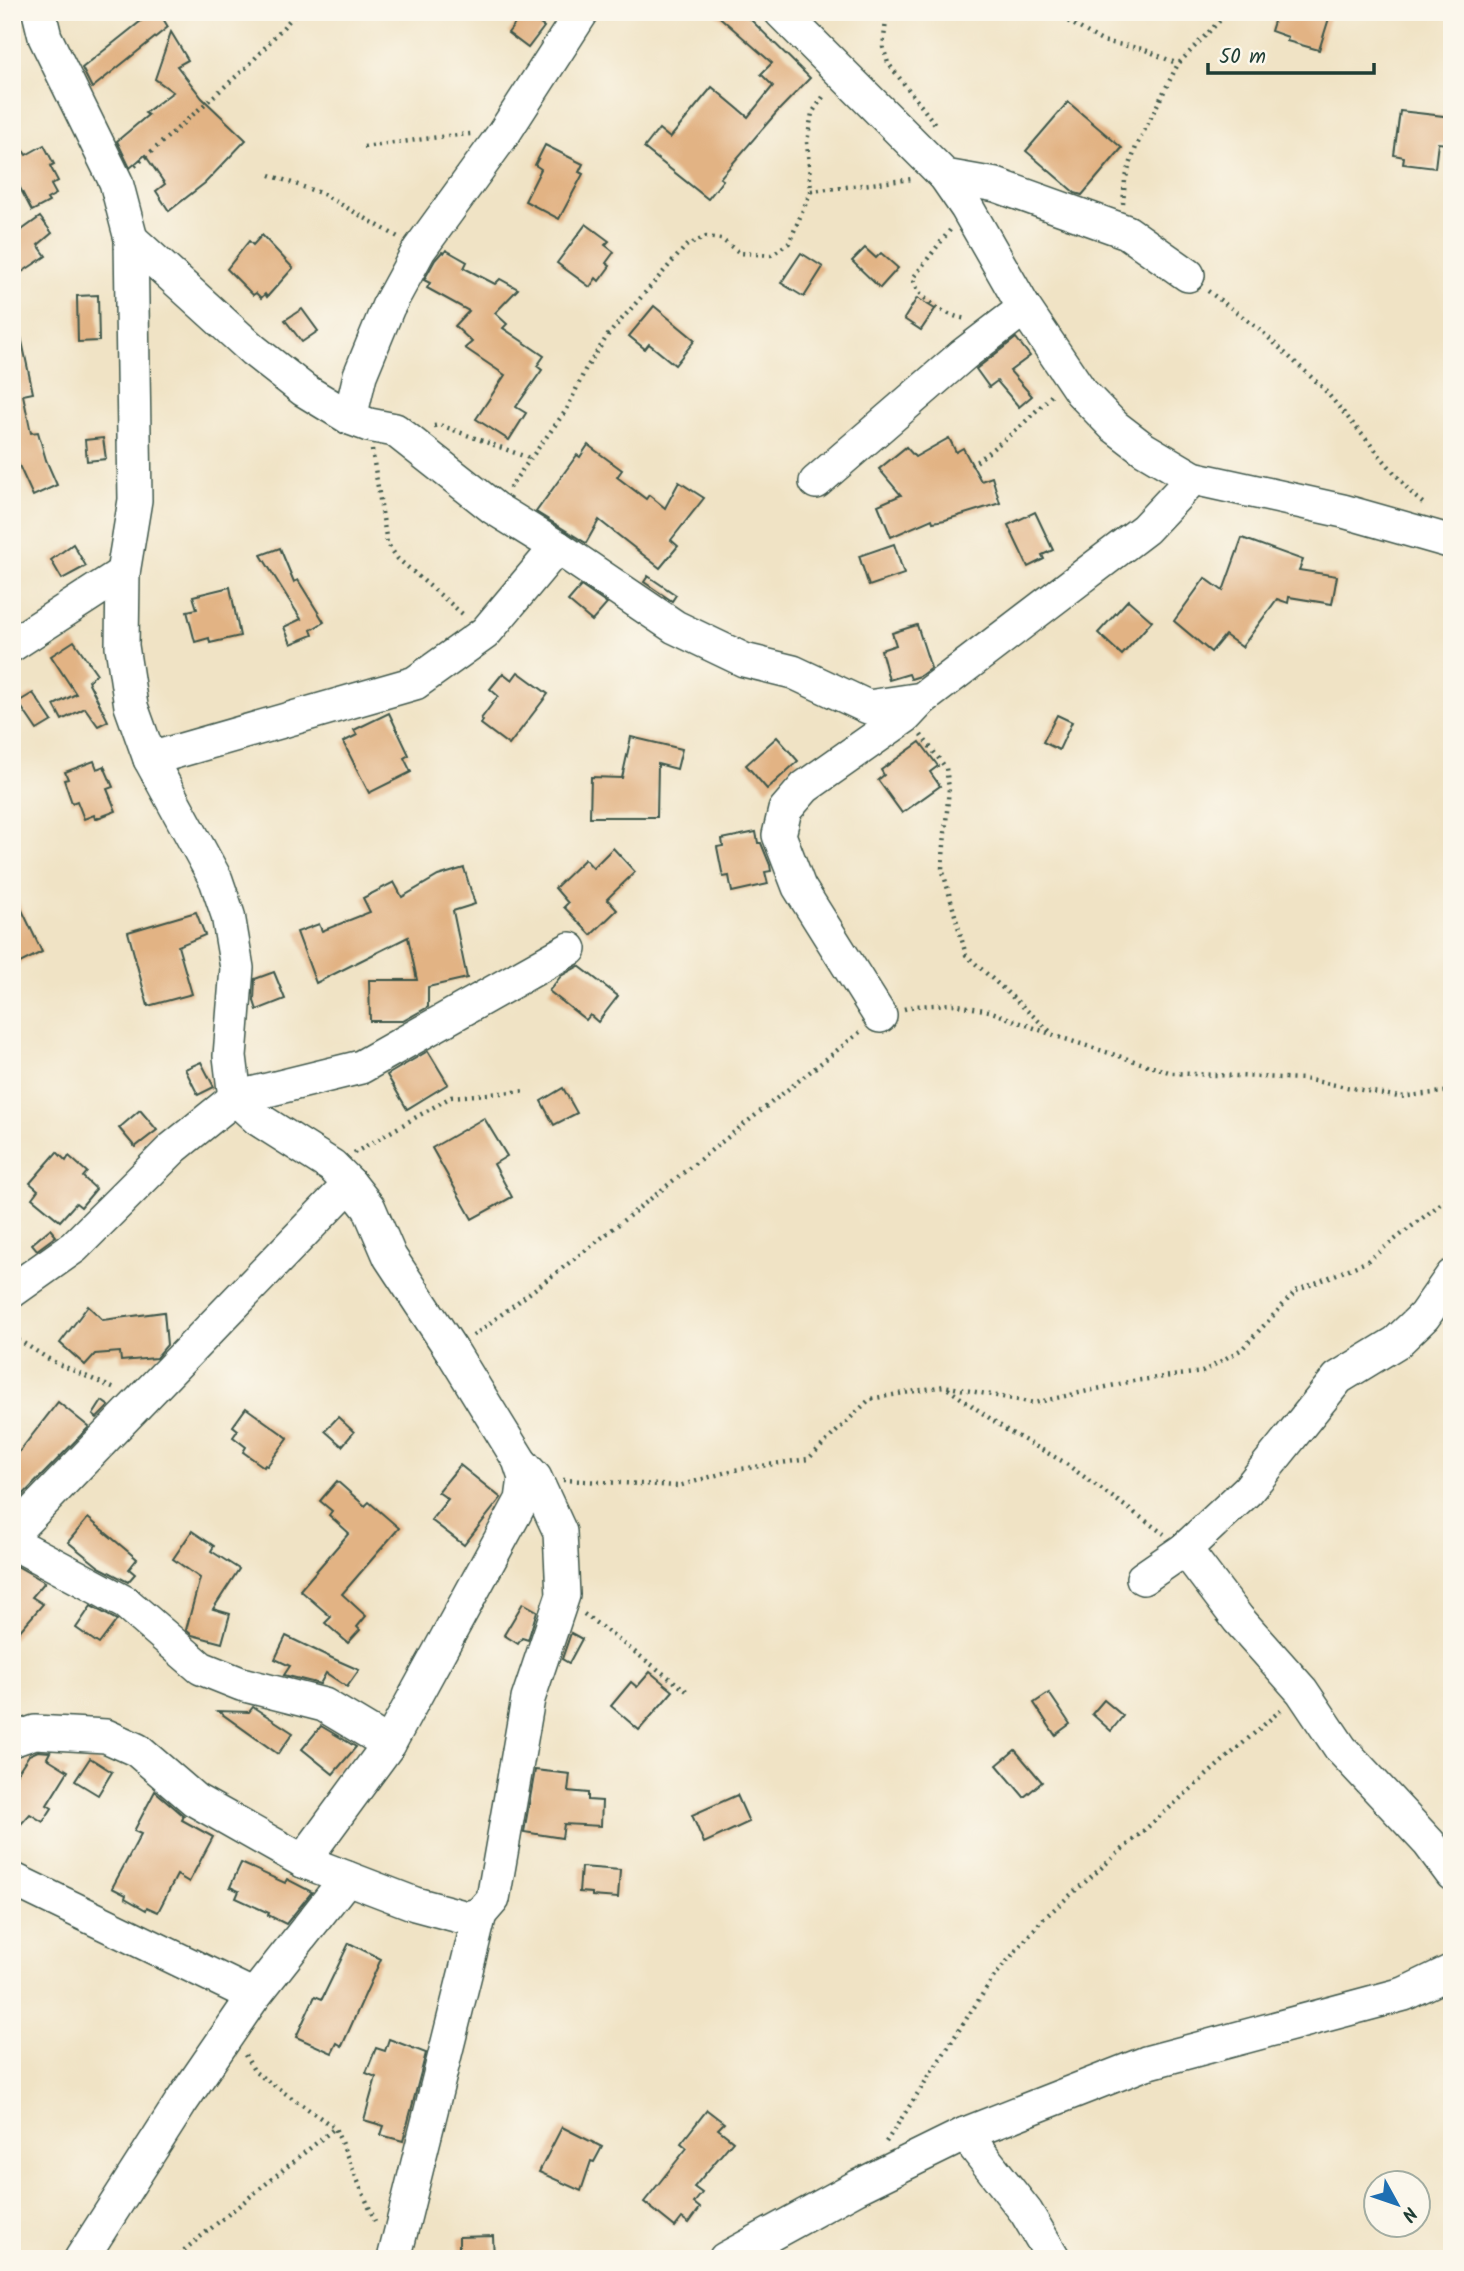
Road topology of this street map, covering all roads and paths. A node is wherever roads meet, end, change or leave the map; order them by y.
1 (39, 12) edge
2 (297, 12) edge
3 (583, 12) edge
4 (781, 12) edge
5 (887, 12) edge
6 (1058, 12) edge
7 (1228, 12) edge
8 (1178, 64) junction
9 (842, 71) junction
10 (937, 127) dead end
11 (504, 133) junction
12 (364, 148) dead end
13 (270, 175) dead end
14 (945, 176) junction
15 (116, 182) junction
16 (811, 191) junction
17 (967, 208) junction
18 (1127, 232) junction
19 (131, 239) junction
20 (419, 250) junction
21 (1188, 275) joint
22 (1019, 311) junction
23 (1071, 377) junction
24 (371, 424) junction
25 (530, 458) junction
26 (971, 466) dead end
27 (1193, 478) junction
28 (816, 482) dead end
29 (494, 508) junction
30 (1433, 511) dead end
31 (1452, 542) edge
32 (557, 547) junction
33 (123, 573) junction
34 (485, 633) junction
35 (12, 645) edge
36 (914, 708) junction
37 (150, 759) junction
38 (570, 949) dead end
39 (880, 1016) junction
40 (1056, 1036) junction
41 (526, 1091) dead end
42 (1452, 1091) edge
43 (235, 1098) junction
44 (341, 1175) junction
45 (1452, 1195) edge
46 (1452, 1276) edge
47 (12, 1292) edge
48 (12, 1336) edge
49 (452, 1351) junction
50 (944, 1386) junction
51 (139, 1400) junction
52 (527, 1469) junction
53 (12, 1534) edge
54 (12, 1542) edge
55 (1185, 1549) junction
56 (1143, 1578) dead end
57 (563, 1595) junction
58 (1302, 1691) junction
59 (688, 1692) dead end
60 (12, 1740) edge
61 (389, 1744) junction
62 (303, 1861) junction
63 (1452, 1874) edge
64 (347, 1878) junction
65 (12, 1879) edge
66 (480, 1914) junction
67 (1452, 1971) edge
68 (254, 1996) junction
69 (231, 2030) junction
70 (335, 2128) junction
71 (965, 2134) junction
72 (880, 2152) dead end
73 (376, 2222) dead end
74 (81, 2259) edge
75 (173, 2259) edge
76 (394, 2259) edge
77 (725, 2259) edge
78 (1054, 2259) edge

1 - 15 street
2 - 15 path
3 - 11 street
4 - 9 street
5 - 10 path
6 - 8 path
7 - 8 path
8 - 18 path
9 - 14 street
9 - 16 path
11 - 12 path
11 - 20 street
13 - 20 path
14 - 16 path
14 - 17 street
14 - 18 street
15 - 19 street
16 - 25 path
17 - 22 street
17 - 22 path
18 - 21 street
19 - 24 street
19 - 33 street
20 - 24 street
21 - 30 path
22 - 23 street
22 - 28 street
23 - 26 path
23 - 27 street
24 - 25 path
24 - 29 street
24 - 34 path
25 - 29 path
27 - 31 street
27 - 36 street
29 - 32 street
32 - 34 street
32 - 36 street
33 - 35 street
33 - 37 street
34 - 37 street
36 - 39 street
36 - 40 path
37 - 43 street
38 - 43 street
39 - 40 path
39 - 49 path
40 - 42 path
41 - 44 path
43 - 44 street
43 - 47 street
44 - 49 street
44 - 51 street
45 - 50 path
46 - 55 street
48 - 51 path
49 - 52 street
50 - 52 path
50 - 55 path
51 - 53 street
52 - 57 street
52 - 61 street
54 - 61 street
55 - 56 street
55 - 58 street
57 - 59 path
57 - 66 street
58 - 63 street
58 - 72 path
60 - 62 street
61 - 62 street
62 - 64 street
64 - 66 street
64 - 68 street
65 - 68 street
66 - 76 street
67 - 71 street
68 - 69 street
69 - 70 path
69 - 74 street
70 - 73 path
70 - 75 path
71 - 77 street
71 - 78 street

